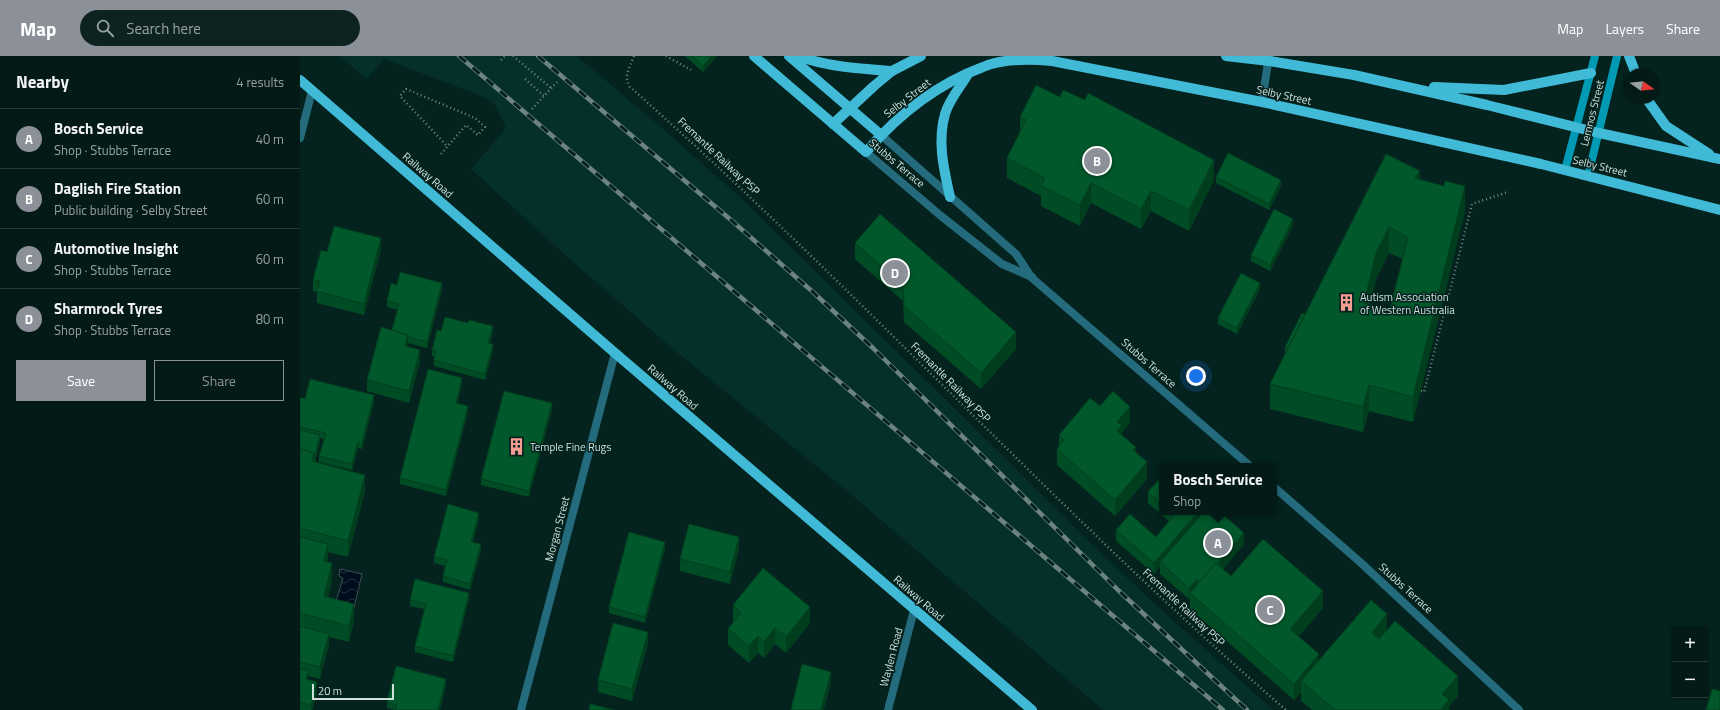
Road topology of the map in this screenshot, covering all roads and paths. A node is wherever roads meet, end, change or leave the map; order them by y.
1 (505, 56) edge
2 (513, 56) edge
3 (634, 56) edge
4 (666, 56) edge
5 (754, 56) edge
6 (789, 56) edge
7 (798, 56) edge
8 (921, 56) edge
9 (1226, 56) edge
10 (1595, 56) edge
11 (1617, 56) edge
12 (1629, 56) edge
13 (1269, 59) edge
14 (501, 60) dead end
15 (1634, 68) edge
16 (691, 70) dead end
17 (892, 71) junction
18 (1591, 73) junction
19 (968, 74) junction
20 (525, 79) dead end
21 (300, 80) edge
22 (557, 82) dead end
23 (1404, 86) junction
24 (551, 88) junction
25 (312, 91) junction
26 (544, 96) junction
27 (1262, 102) junction
28 (1650, 104) edge
29 (850, 108) junction
30 (532, 109) dead end
31 (833, 124) junction
32 (1576, 128) junction
33 (1599, 134) junction
34 (880, 135) junction
35 (300, 138) edge
36 (447, 146) junction
37 (866, 152) junction
38 (441, 154) dead end
39 (1717, 158) edge
40 (1565, 170) junction
41 (1588, 176) junction
42 (1508, 192) dead end
43 (950, 197) junction
44 (1720, 210) edge
45 (1032, 278) junction
46 (615, 353) junction
47 (1421, 391) edge
48 (1247, 463) edge
49 (1277, 490) edge
50 (914, 610) junction
51 (521, 710) edge
52 (888, 710) edge
53 (1032, 710) edge
54 (1286, 710) edge
55 (1519, 710) edge

1 - 14 path
2 - 24 path
3 - 54 path, Fremantle Railway PSP
4 - 16 path
5 - 31 main road, Stubbs Terrace
6 - 29 main road, Stubbs Terrace
7 - 17 main road
8 - 17 main road
9 - 13 main road
10 - 18 street, Lemnos Street
11 - 33 street, Lemnos Street
12 - 15 main road
13 - 23 main road
13 - 27 street
17 - 29 main road
18 - 23 main road
18 - 32 street, Lemnos Street
19 - 27 main road, Selby Street
19 - 34 main road, Selby Street
19 - 43 main road
20 - 26 path
21 - 25 main road, Railway Road
22 - 24 path
23 - 32 main road
24 - 26 path
25 - 35 street
25 - 46 main road, Railway Road
26 - 30 path
27 - 40 main road, Selby Street
28 - 39 main road
29 - 31 main road
29 - 34 main road, Stubbs Terrace
31 - 37 main road, Stubbs Terrace
32 - 33 main road
32 - 40 street, Lemnos Street
33 - 39 main road
33 - 41 street, Lemnos Street
34 - 37 main road, Selby Street
34 - 43 street, Stubbs Terrace
36 - 36 path
36 - 38 path
37 - 45 street, Stubbs Terrace
40 - 41 main road, Selby Street
41 - 44 main road, Selby Street
42 - 47 path
43 - 45 street, Stubbs Terrace
45 - 48 street, Stubbs Terrace
46 - 50 main road, Railway Road
46 - 51 street, Morgan Street
49 - 55 street, Stubbs Terrace
50 - 52 street, Waylen Road
50 - 53 main road, Railway Road

